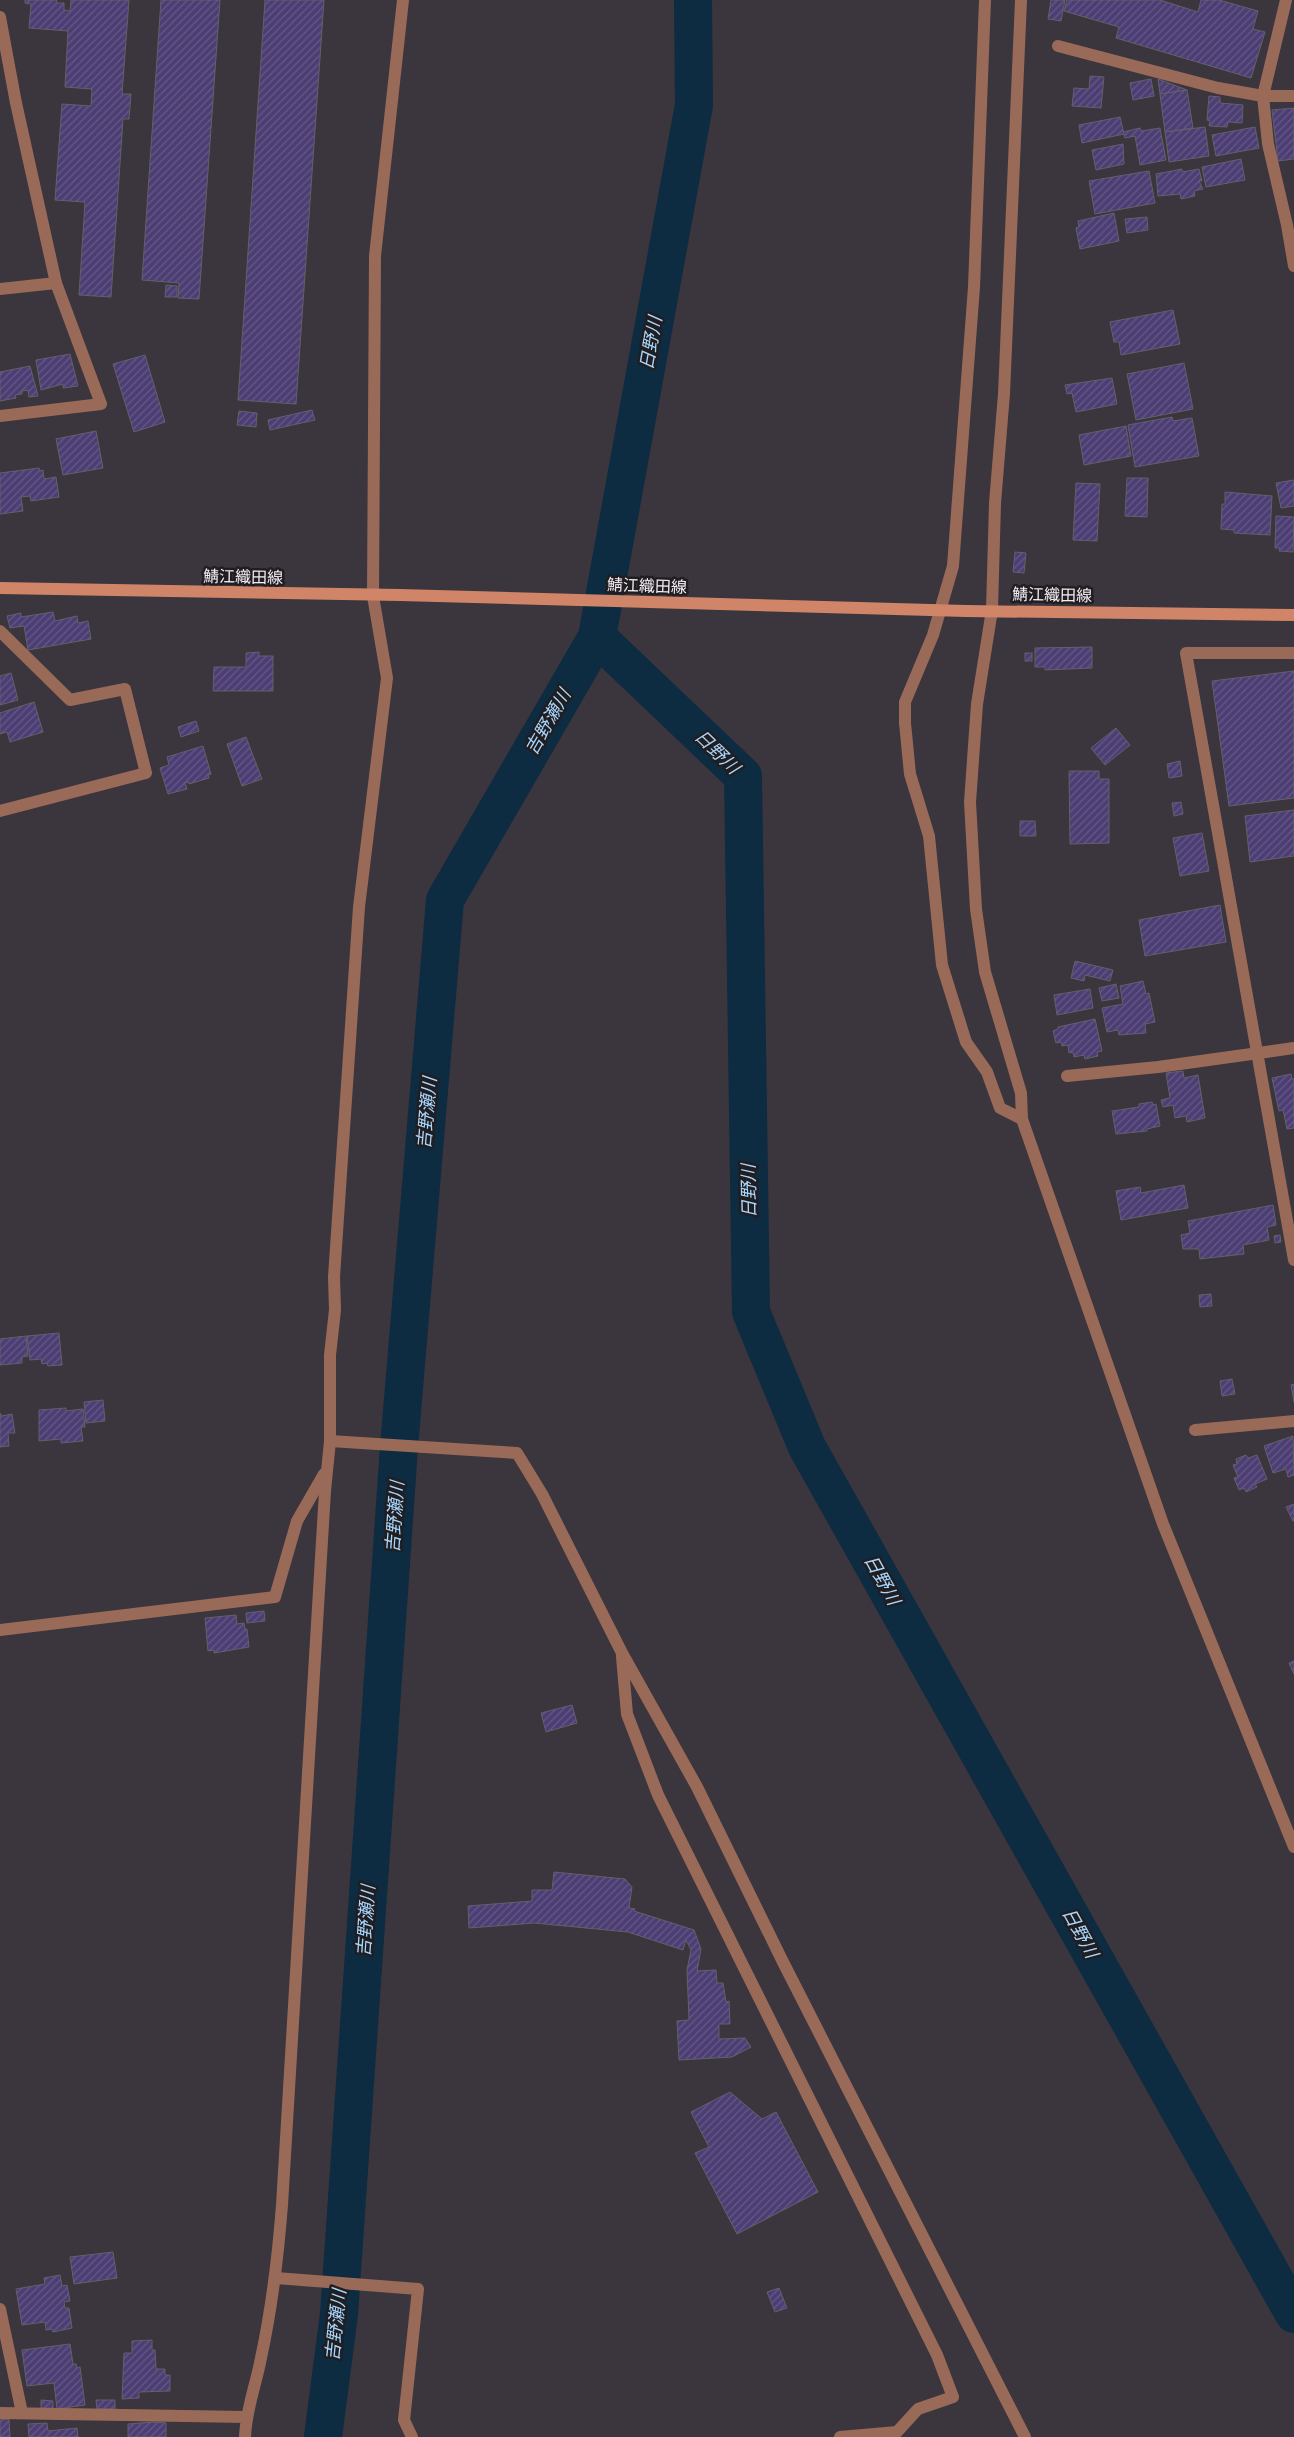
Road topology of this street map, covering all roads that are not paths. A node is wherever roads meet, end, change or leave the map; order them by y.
1 (403, 0) edge
2 (985, 0) edge
3 (1021, 0) edge
4 (1031, 0) edge
5 (1286, 0) edge
6 (1021, 14) junction
7 (0, 17) edge
8 (1058, 46) dead end
9 (1263, 96) junction
10 (1294, 96) edge
11 (1294, 266) edge
12 (56, 283) junction
13 (0, 289) edge
14 (0, 416) edge
15 (0, 588) edge
16 (373, 596) junction
17 (992, 610) junction
18 (1294, 615) edge
19 (0, 631) edge
20 (1294, 653) edge
21 (0, 811) edge
22 (1294, 1048) edge
23 (1256, 1052) junction
24 (1067, 1076) dead end
25 (1022, 1119) junction
26 (1294, 1260) edge
27 (1294, 1421) edge
28 (1195, 1430) dead end
29 (330, 1441) junction
30 (326, 1470) junction
31 (0, 1630) edge
32 (622, 1653) junction
33 (1294, 1847) edge
34 (276, 2278) junction
35 (0, 2309) edge
36 (22, 2412) junction
37 (0, 2414) edge
38 (246, 2417) junction
39 (245, 2437) edge
40 (412, 2437) edge
41 (840, 2437) edge
42 (1025, 2437) edge

1 - 16 street
2 - 25 street
3 - 6 street
4 - 6 street
5 - 9 street
6 - 17 street
7 - 12 street
8 - 9 street
9 - 10 street
9 - 11 street
12 - 13 street
12 - 14 street
15 - 16 main road, 鯖江織田線
16 - 17 main road, 鯖江織田線
16 - 29 street
17 - 18 main road, 鯖江織田線
17 - 25 street
19 - 21 street
20 - 23 street
22 - 23 street
23 - 24 street
23 - 26 street
25 - 33 street
27 - 28 street
29 - 30 street
29 - 32 street
30 - 31 street
30 - 34 street
32 - 41 street
32 - 42 street
34 - 38 street
34 - 40 street
35 - 36 street
36 - 37 street
36 - 38 street
38 - 39 street

